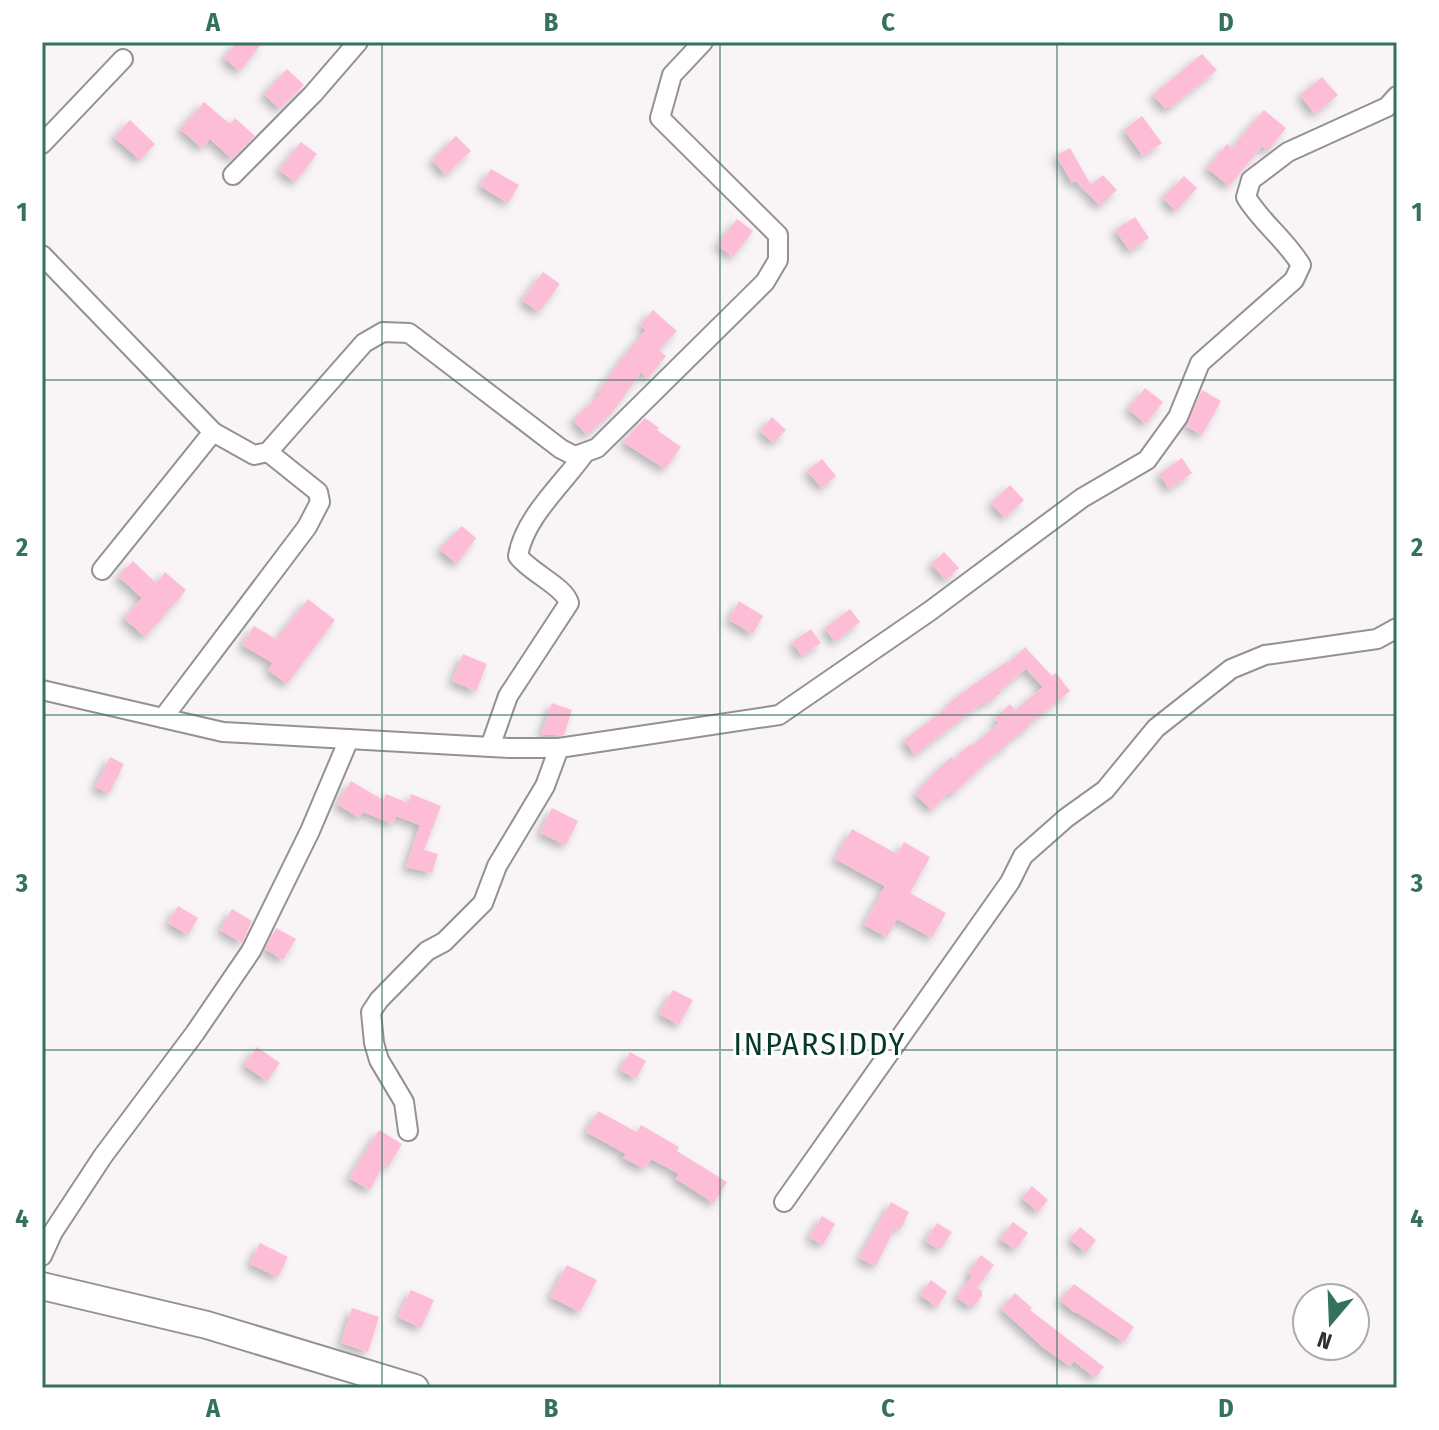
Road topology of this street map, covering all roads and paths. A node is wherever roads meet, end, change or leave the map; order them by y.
1 (358, 42) edge
2 (703, 42) edge
3 (123, 59) dead end
4 (1397, 96) edge
5 (42, 144) edge
6 (233, 175) dead end
7 (42, 255) edge
8 (213, 432) junction
9 (268, 452) junction
10 (584, 454) junction
11 (102, 570) dead end
12 (1397, 628) edge
13 (42, 690) edge
14 (163, 718) junction
15 (349, 739) junction
16 (490, 747) junction
17 (559, 748) junction
18 (408, 1131) dead end
19 (784, 1202) dead end
20 (42, 1256) edge
21 (42, 1286) edge
22 (415, 1388) edge

1 - 6 street
2 - 10 street
3 - 5 street
4 - 17 street
7 - 8 street
8 - 9 street
8 - 11 street
9 - 10 street
9 - 14 street
10 - 16 street
12 - 19 street
13 - 14 street
14 - 15 street
15 - 16 street
15 - 20 street
16 - 17 street
17 - 18 street
21 - 22 main road

